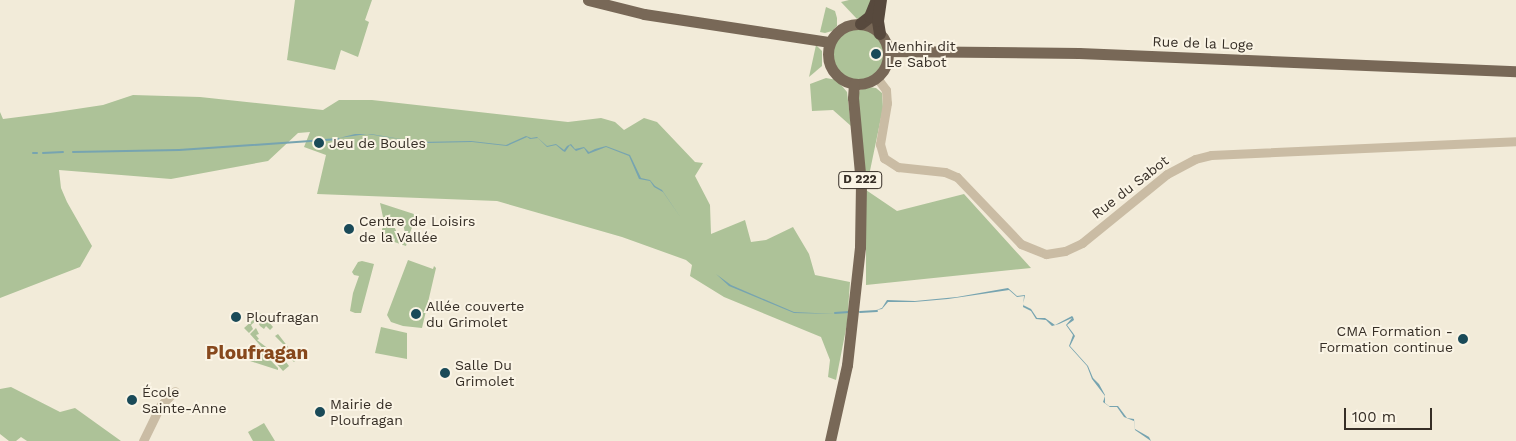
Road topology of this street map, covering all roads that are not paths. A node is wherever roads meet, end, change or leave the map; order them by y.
1 (588, 0) edge
2 (876, 0) edge
3 (881, 0) edge
4 (861, 24) junction
5 (880, 34) junction
6 (830, 42) junction
7 (894, 51) junction
8 (1516, 71) edge
9 (877, 78) junction
10 (854, 84) junction
11 (1516, 141) edge
12 (175, 391) dead end
13 (142, 441) edge
14 (830, 441) edge

1 - 6 main road
2 - 4 highway
3 - 5 highway
4 - 5 main road
4 - 6 main road
5 - 7 main road
6 - 10 main road
7 - 8 main road, Rue de la Loge
7 - 9 main road
9 - 10 main road
9 - 11 street, Rue du Sabot
10 - 14 main road, D 222
12 - 13 street

